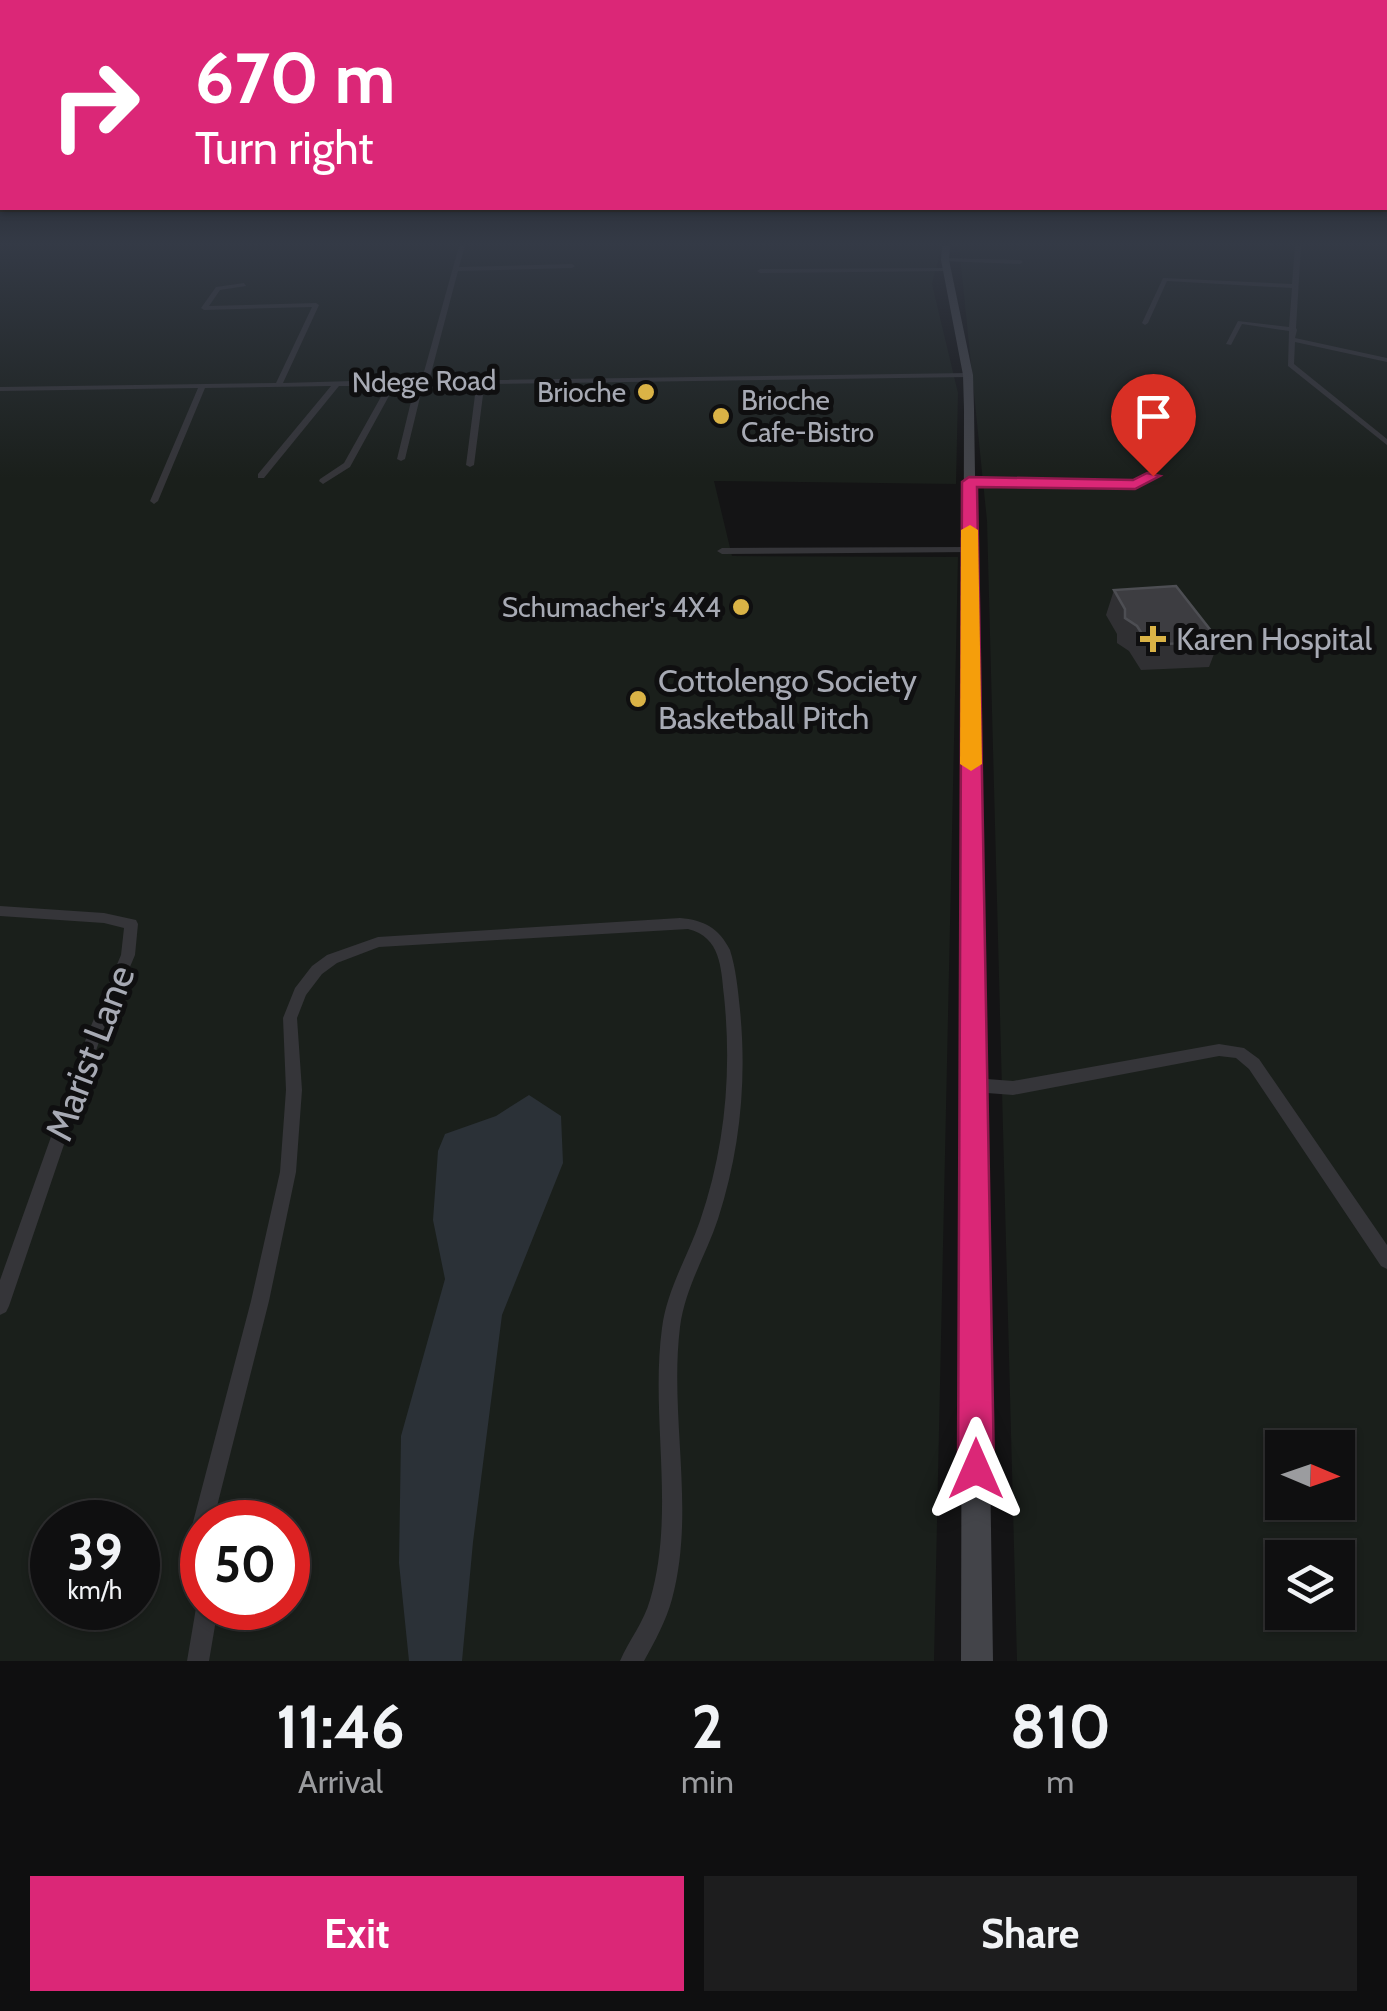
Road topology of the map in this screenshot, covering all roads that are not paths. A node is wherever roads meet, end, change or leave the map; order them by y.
1 (307, 324) edge
2 (439, 324) edge
3 (958, 324) edge
4 (1238, 324) edge
5 (1241, 324) edge
6 (1294, 324) edge
7 (1294, 334) junction
8 (1229, 344) dead end
9 (1386, 361) edge
10 (968, 374) junction
11 (485, 380) junction
12 (422, 381) junction
13 (339, 382) junction
14 (393, 382) junction
15 (278, 384) junction
16 (203, 385) junction
17 (0, 389) edge
18 (1387, 443) edge
19 (1153, 454) dead end
20 (400, 458) dead end
21 (470, 465) dead end
22 (261, 476) dead end
23 (323, 480) dead end
24 (969, 482) junction
25 (154, 501) dead end
26 (970, 550) junction
27 (722, 551) dead end
28 (0, 911) edge
29 (974, 1084) junction
30 (1387, 1260) edge
31 (0, 1306) edge
32 (209, 1500) edge
33 (203, 1630) edge
34 (198, 1661) edge
35 (631, 1661) edge
36 (977, 1661) edge

1 - 15 street
2 - 12 street
3 - 10 main road
4 - 8 street
5 - 7 street
6 - 7 street
7 - 9 street
7 - 18 street
10 - 11 street, Ndege Road
10 - 24 main road
11 - 12 street, Ndege Road
11 - 21 street
12 - 14 street, Ndege Road
12 - 20 street
13 - 14 street, Ndege Road
13 - 15 street, Ndege Road
13 - 22 street
14 - 23 street
15 - 16 street, Ndege Road
16 - 17 street, Ndege Road
16 - 25 street
19 - 24 street
24 - 26 main road
26 - 27 street
26 - 29 main road
28 - 31 street, Marist Lane
29 - 30 street
29 - 36 main road
32 - 35 street
33 - 34 street

